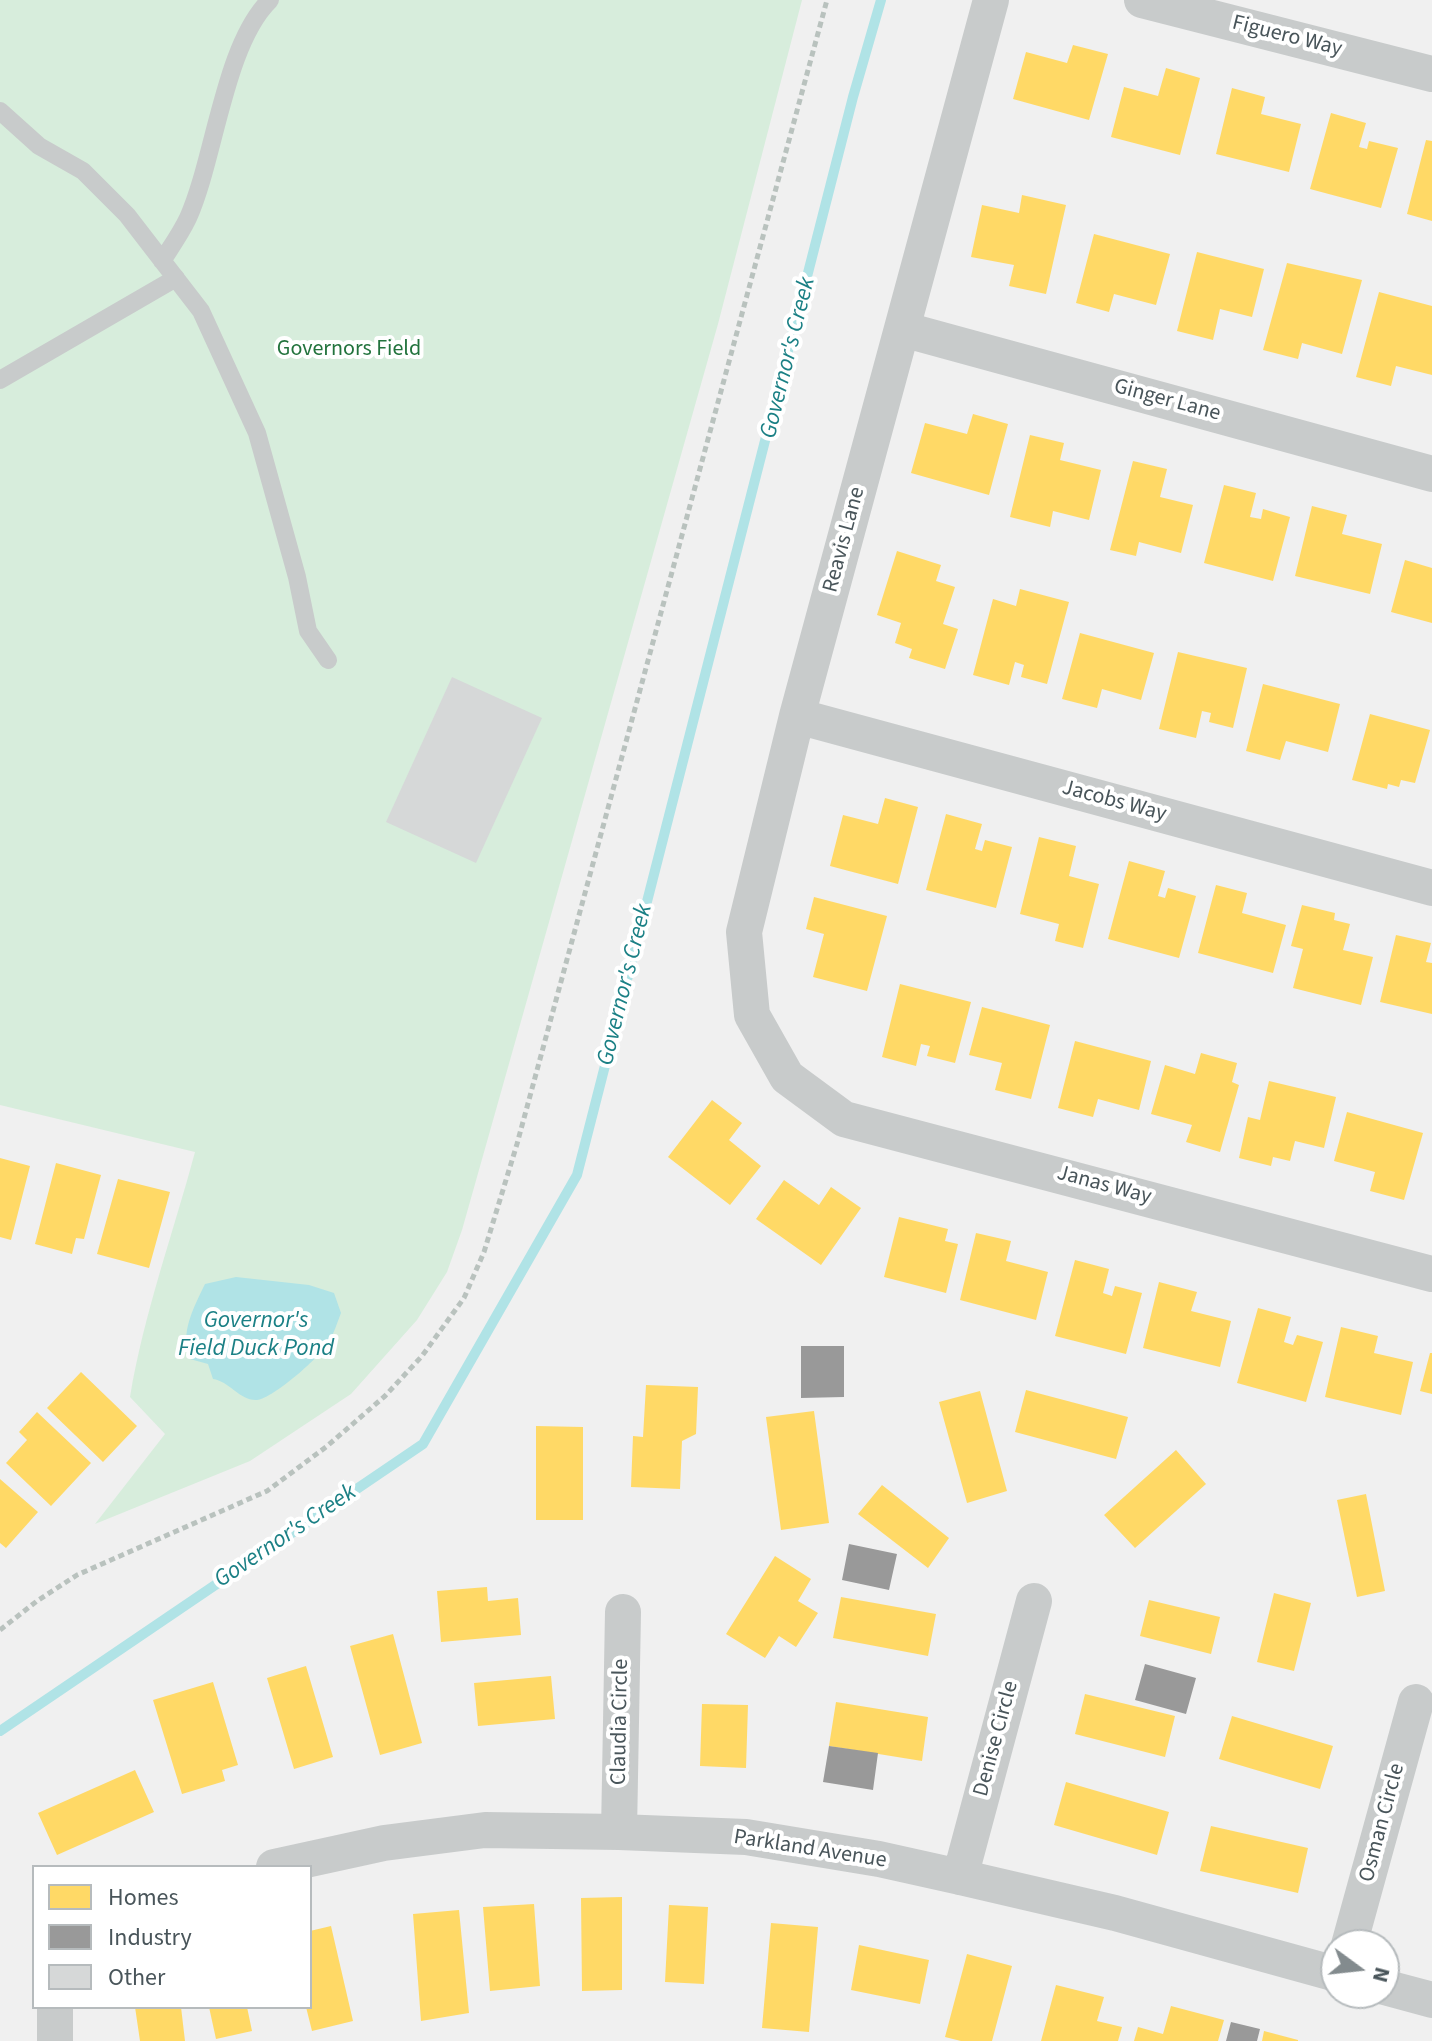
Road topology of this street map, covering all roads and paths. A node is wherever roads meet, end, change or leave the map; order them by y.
1 (270, 0) edge
2 (827, 0) edge
3 (991, 0) edge
4 (1142, 0) edge
5 (1432, 74) edge
6 (0, 111) edge
7 (162, 261) junction
8 (176, 278) junction
9 (902, 329) junction
10 (0, 380) edge
11 (1432, 474) edge
12 (328, 660) dead end
13 (797, 716) junction
14 (1432, 888) edge
15 (787, 1077) joint
16 (1432, 1274) edge
17 (1034, 1601) dead end
18 (623, 1612) dead end
19 (0, 1630) edge
20 (1416, 1702) dead end
21 (619, 1832) junction
22 (283, 1865) edge
23 (960, 1877) junction
24 (1353, 1929) edge
25 (1320, 1970) edge
26 (1400, 1991) edge
27 (1432, 2000) edge
28 (55, 2009) edge
29 (55, 2041) edge

1 - 7 lane
2 - 19 path
3 - 9 street, Reavis Lane
4 - 5 street, Figuero Way
6 - 7 lane
7 - 8 lane
8 - 10 lane
8 - 12 lane
9 - 11 street, Ginger Lane
9 - 13 street, Reavis Lane
13 - 14 street, Jacobs Way
13 - 15 street, Reavis Lane
15 - 16 street, Janas Way
17 - 23 street, Denise Circle
18 - 21 street, Claudia Circle
20 - 24 street, Osman Circle
21 - 22 street, Parkland Avenue
21 - 23 street, Parkland Avenue
23 - 25 street, Parkland Avenue
26 - 27 street
28 - 29 street

